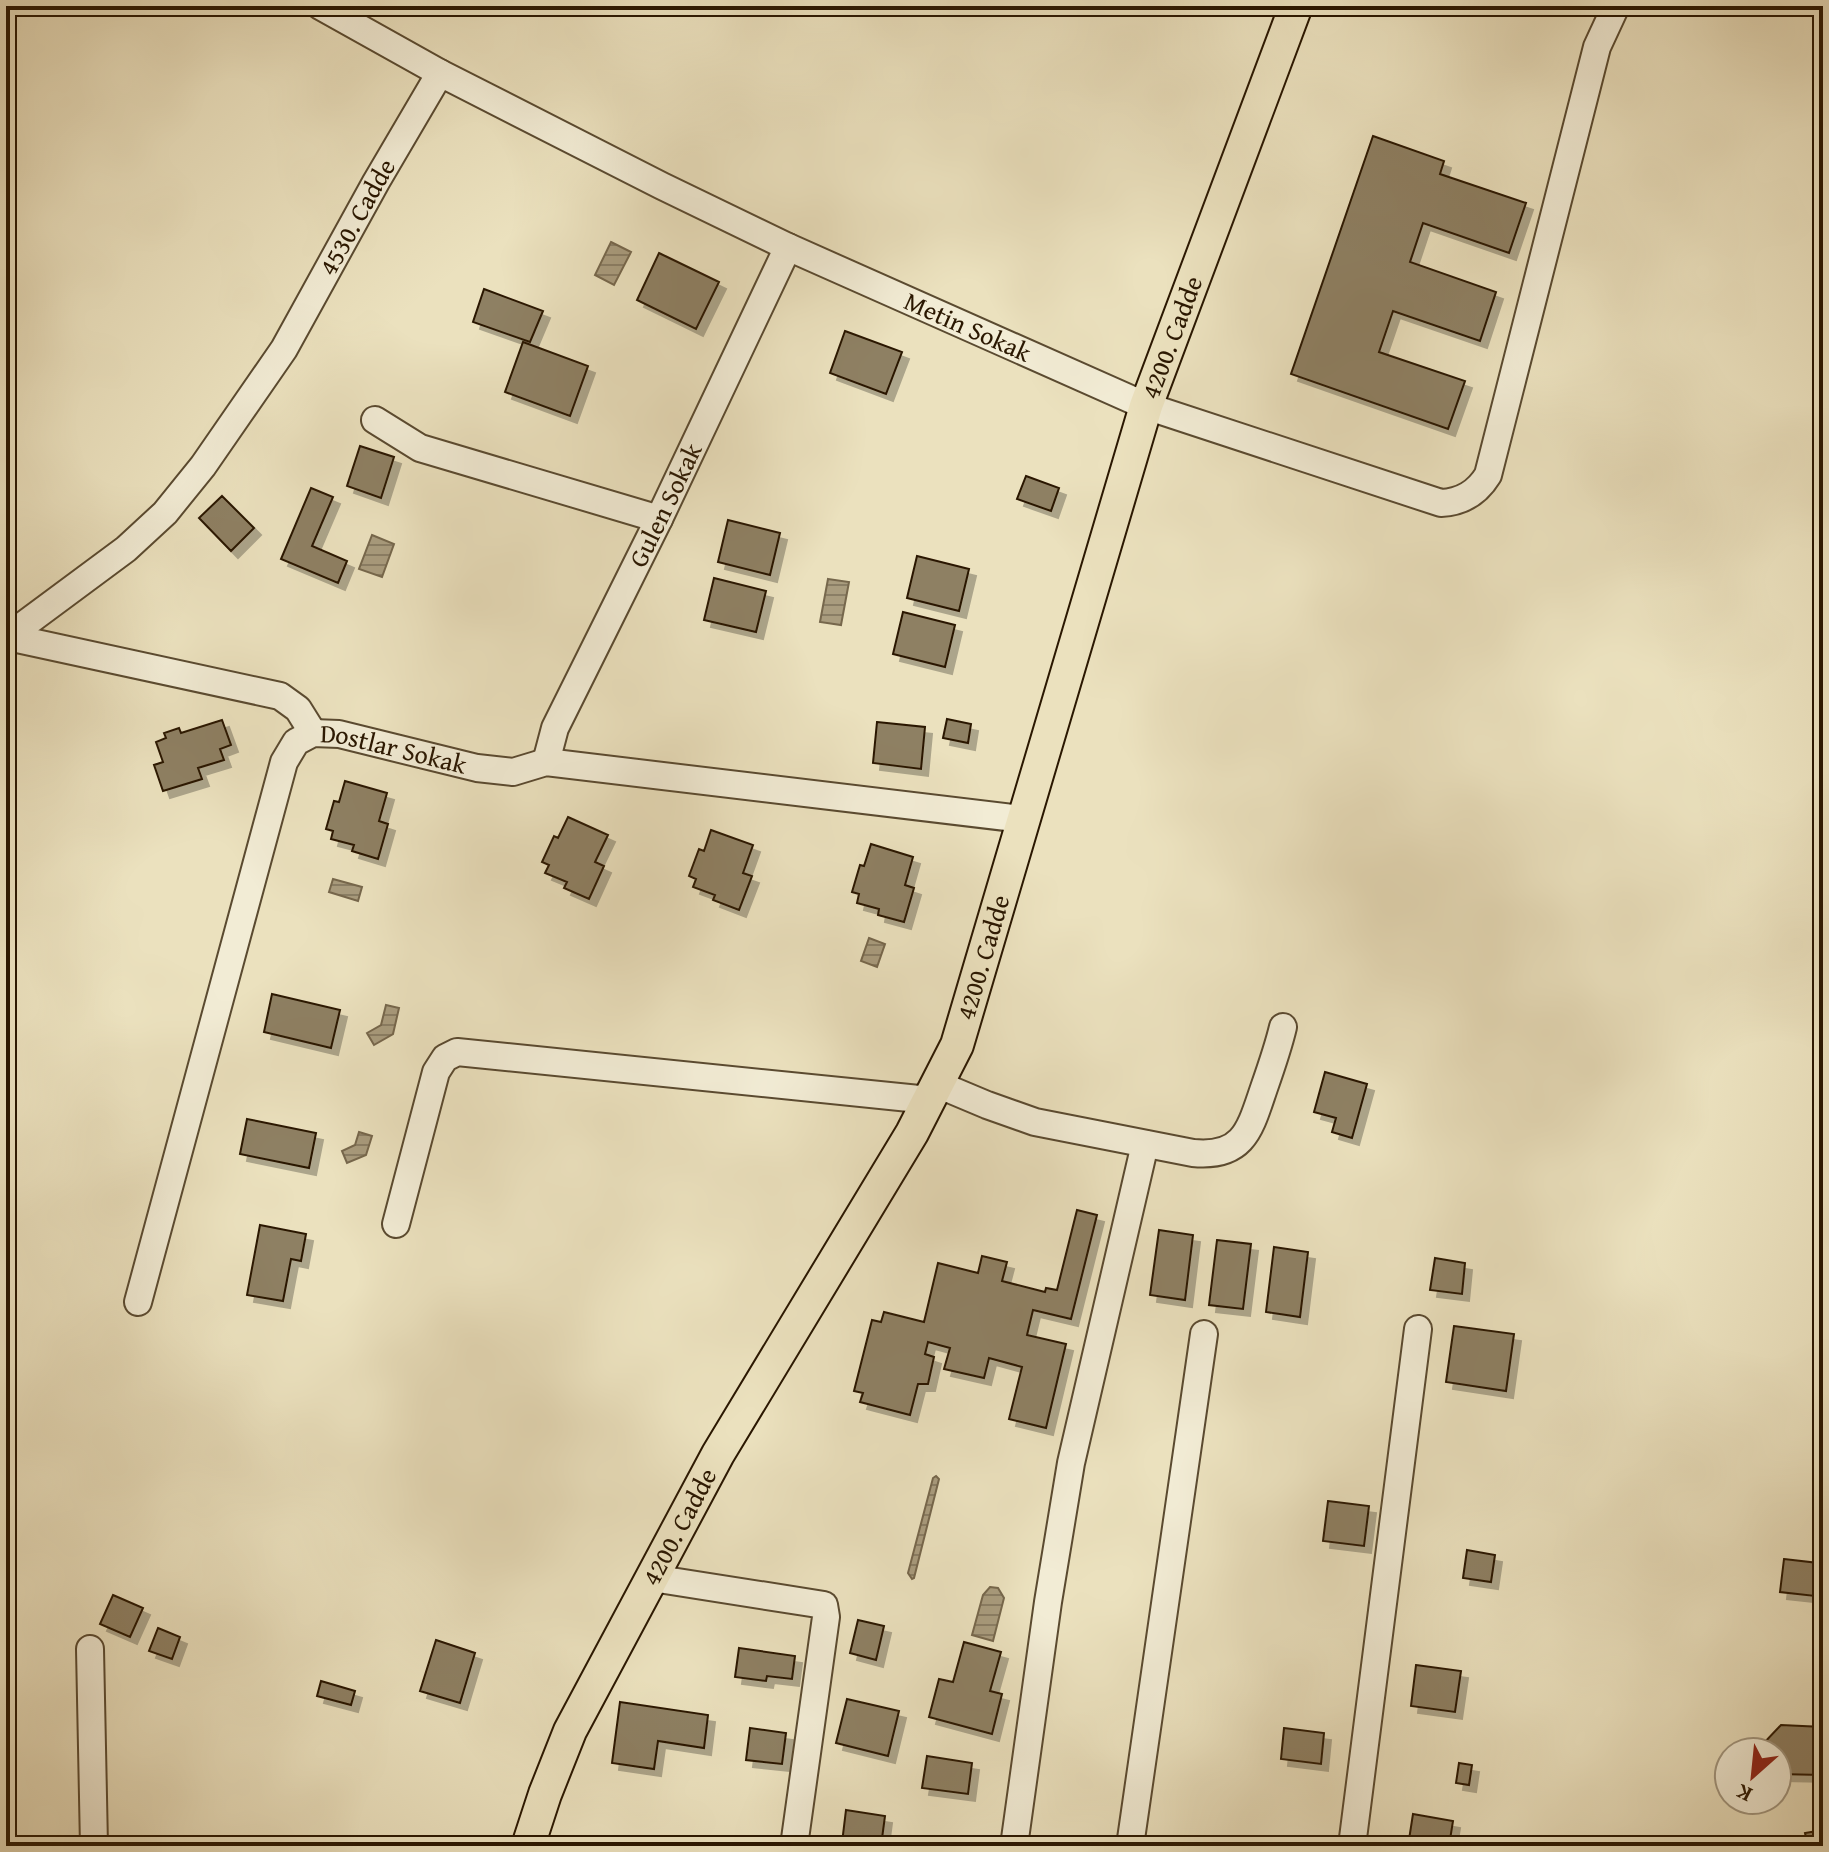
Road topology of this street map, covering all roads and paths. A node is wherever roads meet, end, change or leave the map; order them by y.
1 (320, 6) edge
2 (1296, 6) edge
3 (1616, 6) edge
4 (440, 73) junction
5 (788, 247) junction
6 (1146, 406) junction
7 (375, 420) dead end
8 (659, 519) junction
9 (7, 638) edge
10 (313, 733) junction
11 (546, 762) junction
12 (1022, 819) junction
13 (1283, 1027) dead end
14 (933, 1092) junction
15 (1145, 1144) junction
16 (396, 1224) dead end
17 (138, 1302) dead end
18 (1418, 1329) dead end
19 (1204, 1334) dead end
20 (652, 1578) junction
21 (90, 1649) dead end
22 (94, 1846) edge
23 (528, 1846) edge
24 (794, 1846) edge
25 (1014, 1846) edge
26 (1130, 1846) edge
27 (1352, 1846) edge

1 - 4 street
2 - 6 main road, 4200. Cadde
3 - 6 street, Metin Sokak
4 - 5 street
4 - 9 street, 4530. Cadde
5 - 6 street, Metin Sokak
5 - 8 street, Gulen Sokak
6 - 12 main road, 4200. Cadde
7 - 8 street
8 - 11 street, Gulen Sokak
9 - 10 street
10 - 11 street, Dostlar Sokak
10 - 17 street, Dostlar Sokak
11 - 12 street, Dostlar Sokak
12 - 14 main road, 4200. Cadde
13 - 15 street
14 - 15 street
14 - 16 street
14 - 20 main road, 4200. Cadde
15 - 25 street
18 - 27 street
19 - 26 street
20 - 23 main road, 4200. Cadde
20 - 24 street
21 - 22 street

